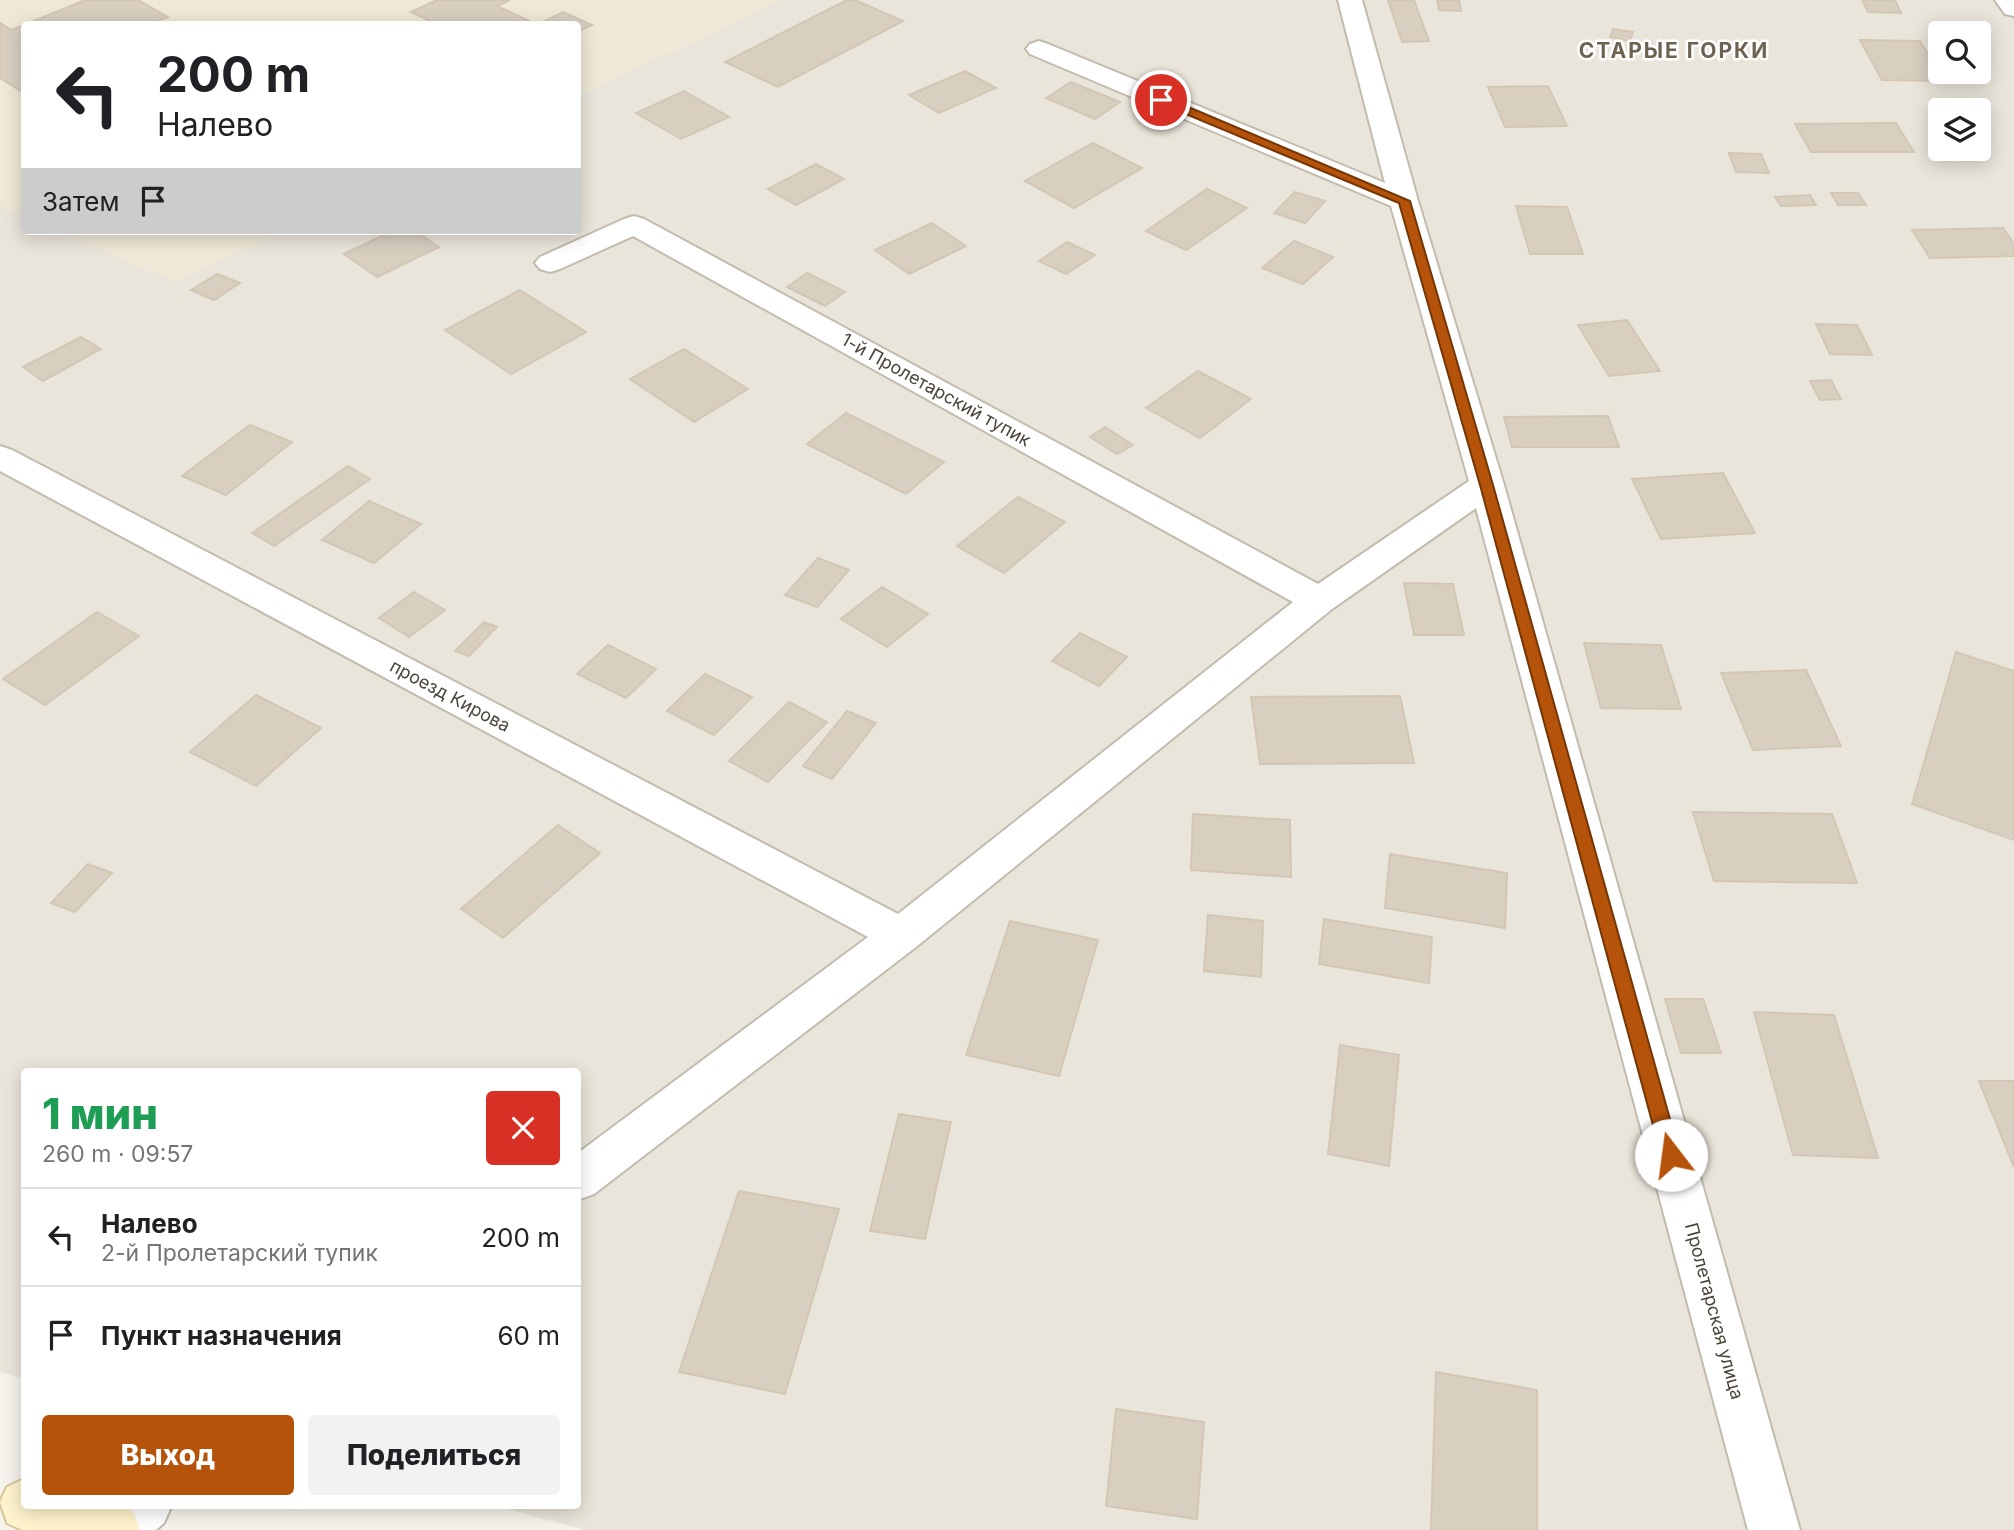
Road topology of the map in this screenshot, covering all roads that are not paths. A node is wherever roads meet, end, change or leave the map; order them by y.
1 (1350, 0) edge
2 (2007, 0) edge
3 (2014, 9) edge
4 (1039, 49) dead end
5 (1404, 201) junction
6 (550, 264) dead end
7 (0, 457) edge
8 (1486, 485) junction
9 (1319, 600) junction
10 (901, 935) junction
11 (581, 1177) edge
12 (0, 1498) edge
13 (21, 1504) edge
14 (39, 1509) edge
15 (141, 1509) edge
16 (113, 1530) edge
17 (1774, 1530) edge

1 - 5 street, Пролетарская улица
2 - 3 street
4 - 5 street
5 - 8 street, Пролетарская улица
6 - 9 street, 1-й Пролетарский тупик
7 - 10 street, проезд Кирова
8 - 9 street
8 - 17 street, Пролетарская улица
9 - 10 street
10 - 11 street
12 - 13 street
14 - 16 street
15 - 16 street

